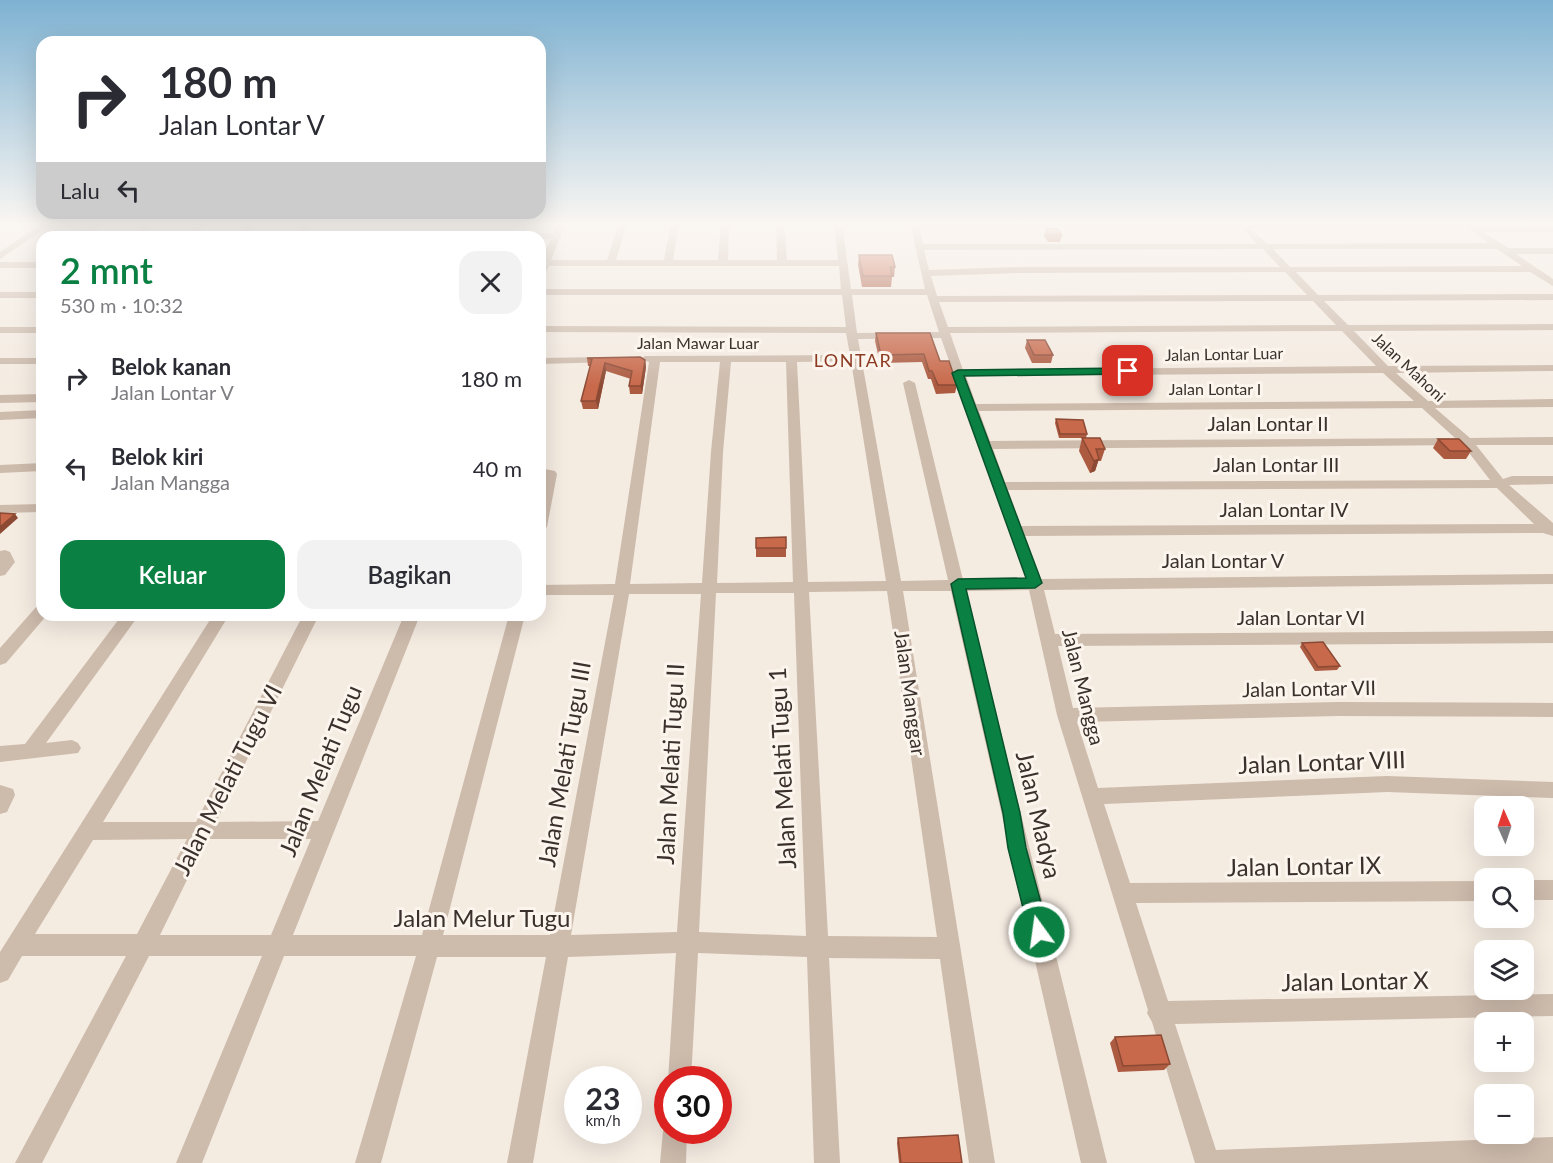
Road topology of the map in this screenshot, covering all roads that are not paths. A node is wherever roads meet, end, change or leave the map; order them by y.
1 (846, 277) edge
2 (926, 277) edge
3 (1295, 277) edge
4 (848, 291) junction
5 (546, 292) edge
6 (36, 294) edge
7 (0, 295) edge
8 (932, 295) junction
9 (1313, 297) junction
10 (1553, 297) edge
11 (1343, 327) junction
12 (1553, 327) edge
13 (546, 329) edge
14 (0, 330) edge
15 (36, 330) edge
16 (852, 333) junction
17 (944, 333) junction
18 (856, 358) junction
19 (655, 359) junction
20 (726, 359) junction
21 (791, 359) junction
22 (1553, 359) edge
23 (0, 361) edge
24 (36, 361) edge
25 (546, 361) edge
26 (1379, 364) junction
27 (1553, 368) edge
28 (958, 373) junction
29 (909, 382) dead end
30 (36, 398) edge
31 (0, 399) edge
32 (1424, 403) junction
33 (1553, 403) edge
34 (970, 408) junction
35 (36, 414) edge
36 (0, 416) edge
37 (1466, 441) junction
38 (1553, 441) edge
39 (984, 445) junction
40 (36, 467) edge
41 (0, 469) edge
42 (546, 473) edge
43 (1553, 480) edge
44 (1500, 484) junction
45 (999, 486) junction
46 (546, 491) edge
47 (36, 508) edge
48 (0, 509) edge
49 (1551, 530) edge
50 (1015, 531) junction
51 (1553, 579) edge
52 (1035, 583) junction
53 (958, 584) junction
54 (894, 585) junction
55 (802, 586) junction
56 (709, 588) junction
57 (546, 590) edge
58 (622, 590) junction
59 (36, 616) edge
60 (127, 621) edge
61 (217, 621) edge
62 (308, 621) edge
63 (410, 621) edge
64 (515, 621) edge
65 (1553, 637) edge
66 (1050, 640) junction
67 (0, 659) edge
68 (1553, 710) edge
69 (1066, 715) junction
70 (72, 748) dead end
71 (30, 751) junction
72 (0, 754) edge
73 (1553, 790) edge
74 (1092, 796) junction
75 (202, 830) junction
76 (324, 830) junction
77 (87, 831) junction
78 (1534, 890) edge
79 (1553, 890) edge
80 (1474, 891) edge
81 (1123, 893) junction
82 (688, 942) junction
83 (144, 944) junction
84 (17, 945) junction
85 (278, 946) junction
86 (428, 946) junction
87 (560, 946) junction
88 (819, 947) junction
89 (947, 948) junction
90 (0, 972) edge
91 (1553, 1005) edge
92 (1158, 1012) junction
93 (680, 1066) edge
94 (674, 1144) edge
95 (1553, 1150) edge
96 (28, 1163) edge
97 (189, 1163) edge
98 (368, 1163) edge
99 (520, 1163) edge
100 (673, 1163) edge
101 (827, 1163) edge
102 (982, 1163) edge
103 (1094, 1163) edge
104 (1208, 1163) edge

1 - 4 street, Jalan Manggar
2 - 8 street, Jalan Mangga
3 - 9 street, Jalan Mahoni
4 - 5 street
4 - 8 street
4 - 16 street, Jalan Manggar
6 - 7 street
8 - 9 street
8 - 17 street, Jalan Mangga
9 - 10 street
9 - 11 street, Jalan Mahoni
11 - 12 street
11 - 17 street
11 - 26 street, Jalan Mahoni
13 - 16 street
14 - 15 street
16 - 17 street
16 - 18 street, Jalan Manggar
17 - 28 street, Jalan Mangga
18 - 21 street, Jalan Mawar Luar
18 - 54 street, Jalan Manggar
19 - 20 street, Jalan Mawar Luar
19 - 25 street, Jalan Mawar Luar
19 - 58 street, Jalan Melati Tugu III
20 - 21 street, Jalan Mawar Luar
20 - 56 street, Jalan Melati Tugu II
21 - 55 street, Jalan Melati Tugu 1
22 - 26 street
23 - 24 street
26 - 27 street
26 - 28 street, Jalan Lontar Luar
26 - 32 street, Jalan Mahoni
28 - 34 street, Jalan Mangga
29 - 53 street, Jalan Madya
30 - 31 street
32 - 33 street, Jalan Lontar I
32 - 34 street, Jalan Lontar I
32 - 37 street, Jalan Mahoni
34 - 39 street, Jalan Mangga
35 - 36 street
37 - 38 street, Jalan Lontar II
37 - 39 street, Jalan Lontar II
37 - 44 street, Jalan Mahoni
39 - 45 street, Jalan Mangga
40 - 41 street
42 - 46 street
43 - 44 street, Jalan Lontar III
44 - 45 street, Jalan Lontar III
44 - 49 street, Jalan Mahoni
45 - 50 street, Jalan Mangga
47 - 48 street
49 - 50 street, Jalan Lontar IV
50 - 52 street, Jalan Mangga
51 - 52 street, Jalan Lontar V
52 - 53 street, Jalan Lontar V
52 - 66 street, Jalan Mangga
53 - 54 street, Jalan Lontar V
53 - 103 street, Jalan Madya
54 - 55 street, Jalan Lontar V
54 - 89 street, Jalan Manggar
55 - 56 street, Jalan Lontar V
55 - 88 street, Jalan Melati Tugu 1
56 - 58 street, Jalan Lontar V
56 - 82 street, Jalan Melati Tugu II
57 - 58 street, Jalan Lontar V
58 - 87 street, Jalan Melati Tugu III
59 - 67 street
60 - 71 street
61 - 77 street
62 - 75 street, Jalan Melati Tugu VI
63 - 76 street, Jalan Melati Tugu
64 - 86 street
65 - 66 street, Jalan Lontar VI
66 - 69 street, Jalan Mangga
68 - 69 street, Jalan Lontar VII
69 - 74 street, Jalan Mangga
70 - 71 street
71 - 72 street
73 - 74 street, Jalan Lontar VIII
74 - 81 street, Jalan Mangga
75 - 76 street
75 - 77 street
75 - 83 street, Jalan Melati Tugu VI
76 - 85 street, Jalan Melati Tugu
77 - 84 street
78 - 79 street
80 - 81 street, Jalan Lontar IX
81 - 92 street, Jalan Mangga
82 - 87 street, Jalan Melur Tugu
82 - 88 street, Jalan Melur Tugu
82 - 93 street, Jalan Melati Tugu II
83 - 84 street, Jalan Melur Tugu
83 - 85 street, Jalan Melur Tugu
83 - 96 street, Jalan Melati Tugu VI
84 - 90 street
85 - 86 street, Jalan Melur Tugu
85 - 97 street
86 - 87 street, Jalan Melur Tugu
86 - 98 street
87 - 99 street, Jalan Melati Tugu III
88 - 89 street, Jalan Melur Tugu
88 - 101 street, Jalan Melati Tugu 1
89 - 102 street, Jalan Manggar
91 - 92 street, Jalan Lontar X
92 - 104 street, Jalan Mangga
94 - 100 street
95 - 104 street

